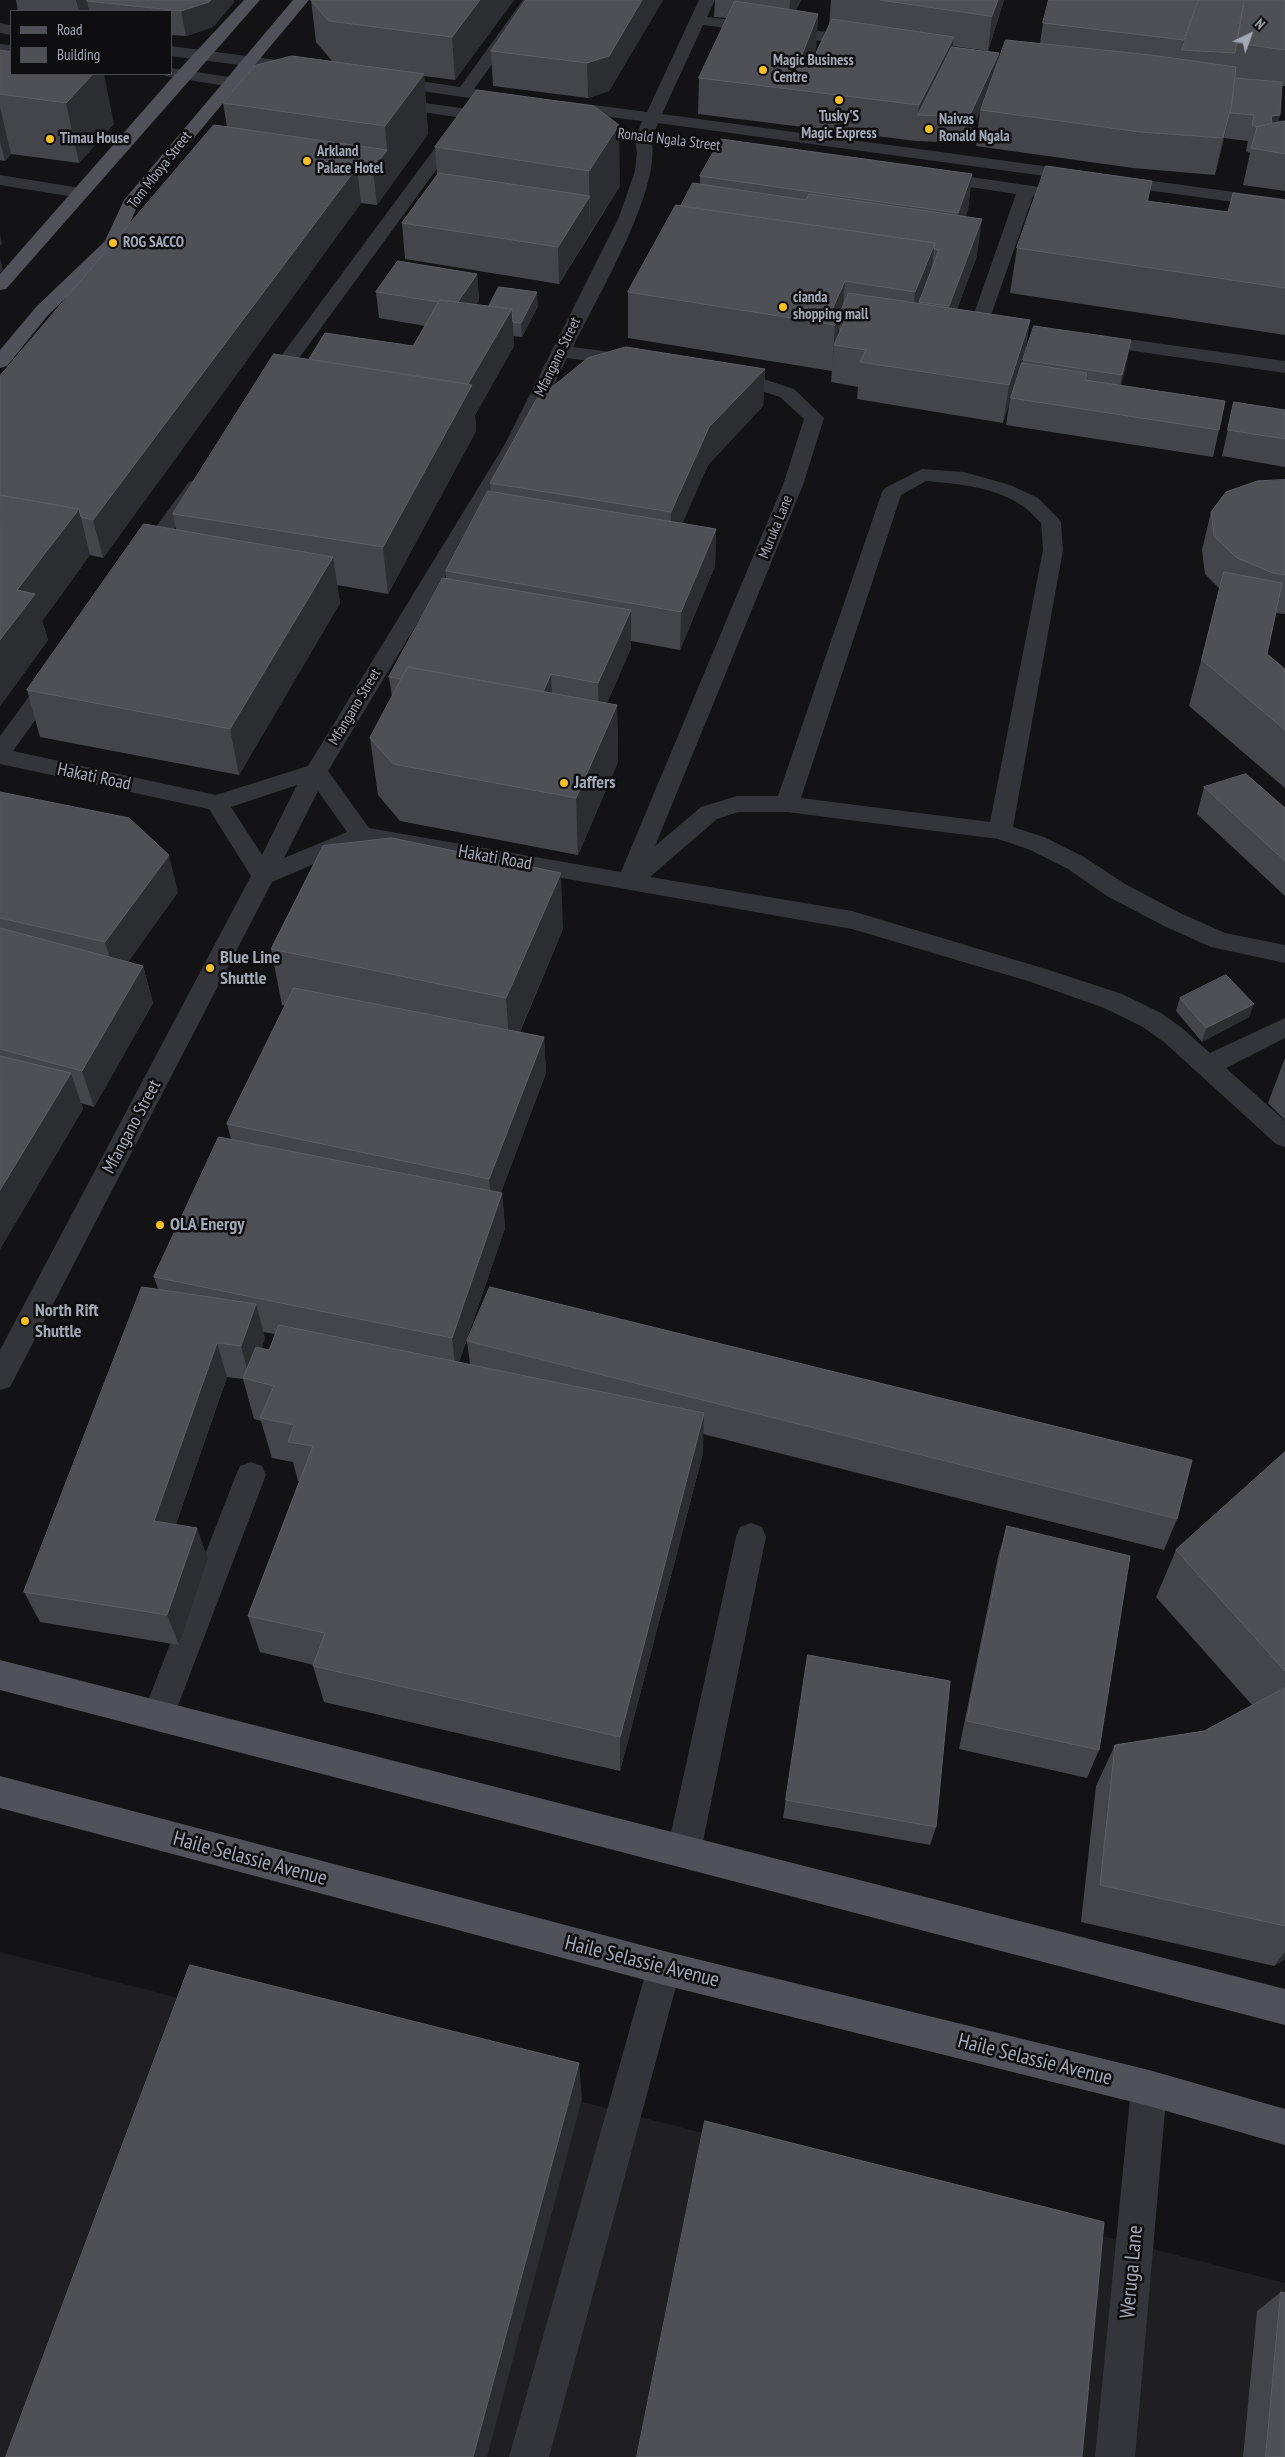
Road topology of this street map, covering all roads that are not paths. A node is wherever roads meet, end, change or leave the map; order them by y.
1 (252, 0) edge
2 (301, 0) edge
3 (531, 0) edge
4 (707, 0) edge
5 (697, 20) junction
6 (875, 43) edge
7 (172, 51) edge
8 (202, 54) junction
9 (250, 61) junction
10 (316, 70) edge
11 (177, 74) edge
12 (373, 78) edge
13 (230, 82) junction
14 (278, 89) edge
15 (464, 92) junction
16 (373, 101) edge
17 (530, 101) edge
18 (549, 104) edge
19 (469, 114) junction
20 (652, 118) junction
21 (517, 121) edge
22 (566, 127) edge
23 (643, 138) junction
24 (739, 149) edge
25 (920, 174) edge
26 (0, 180) edge
27 (1026, 191) junction
28 (80, 193) junction
29 (1094, 200) edge
30 (1285, 204) edge
31 (0, 284) edge
32 (978, 328) edge
33 (1134, 346) dead end
34 (560, 351) junction
35 (0, 362) edge
36 (656, 364) edge
37 (1285, 367) edge
38 (713, 372) edge
39 (258, 401) edge
40 (205, 473) edge
41 (129, 577) edge
42 (64, 664) edge
43 (0, 752) edge
44 (0, 756) edge
45 (316, 771) junction
46 (217, 803) junction
47 (787, 804) junction
48 (1000, 831) junction
49 (361, 835) junction
50 (264, 876) junction
51 (629, 881) junction
52 (1285, 954) edge
53 (1285, 1027) edge
54 (1207, 1066) junction
55 (1285, 1137) edge
56 (0, 1378) edge
57 (251, 1475) dead end
58 (751, 1537) dead end
59 (0, 1675) edge
60 (158, 1716) junction
61 (0, 1792) edge
62 (684, 1852) junction
63 (664, 1968) junction
64 (1285, 2007) edge
65 (1149, 2088) junction
66 (1285, 2127) edge
67 (529, 2457) edge
68 (1114, 2457) edge

1 - 8 main road
2 - 9 main road, Tom Mboya Street
3 - 15 street
4 - 5 street, Mfangano Street
5 - 6 street
5 - 20 street, Mfangano Street
7 - 8 street
8 - 9 street
8 - 11 main road
9 - 10 street
9 - 13 main road, Tom Mboya Street
11 - 13 street
11 - 28 main road
12 - 15 street
13 - 14 street
13 - 35 main road, Tom Mboya Street
15 - 17 street
16 - 19 street
18 - 20 street, Ronald Ngala Street
19 - 21 street
19 - 39 street
20 - 23 street, Mfangano Street
20 - 30 street, Ronald Ngala Street
22 - 23 street, Ronald Ngala Street
23 - 24 street, Ronald Ngala Street
23 - 34 street, Mfangano Street
25 - 27 street
26 - 28 street
27 - 29 street
27 - 32 street
28 - 31 main road
33 - 37 street
34 - 36 street
34 - 45 street, Mfangano Street
38 - 51 street, Muruka Lane
40 - 41 street
42 - 43 street
44 - 46 street, Hakati Road
45 - 46 street
45 - 49 street
45 - 50 street, Mfangano Street
46 - 50 street
47 - 48 street
47 - 48 street
47 - 51 street
48 - 52 street
49 - 50 street
49 - 51 street, Hakati Road
50 - 56 street, Mfangano Street
51 - 54 street, Hakati Road
53 - 54 street
54 - 55 street, Hakati Road
57 - 60 street
58 - 62 street
59 - 60 main road
60 - 62 main road
61 - 63 main road, Haile Selassie Avenue
62 - 64 main road
63 - 65 main road, Haile Selassie Avenue
63 - 67 street
65 - 66 main road, Haile Selassie Avenue
65 - 68 street, Weruga Lane

